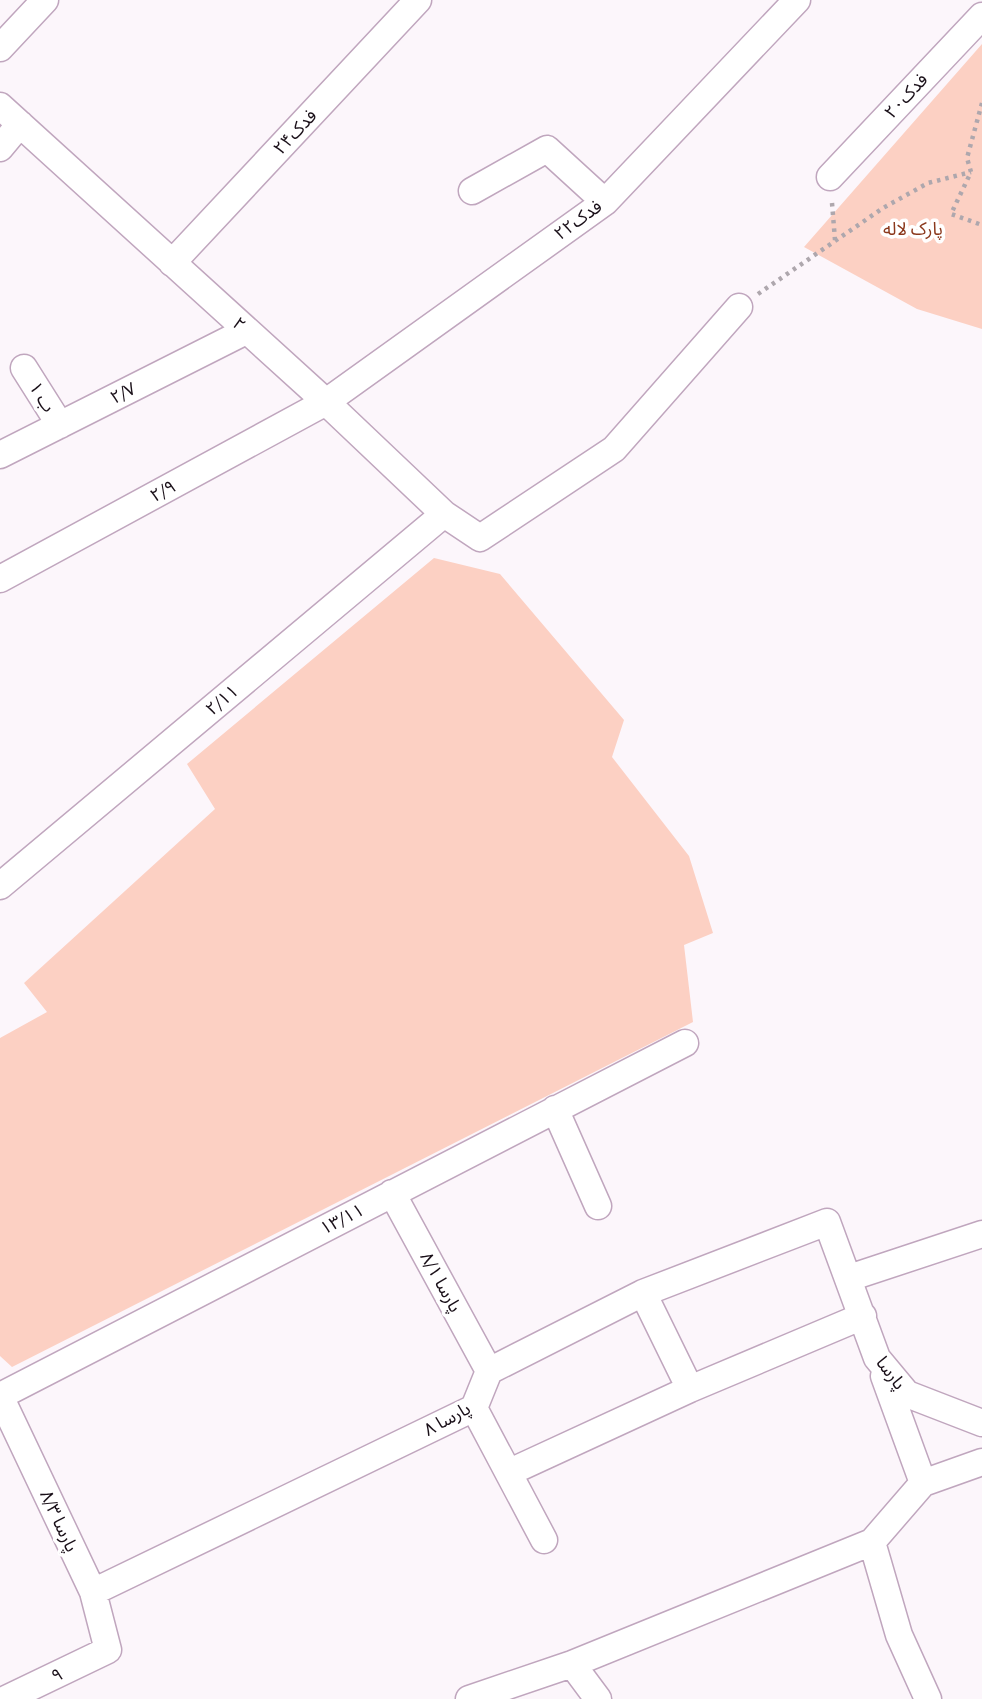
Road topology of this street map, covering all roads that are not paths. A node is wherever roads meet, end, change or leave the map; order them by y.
1 (45, 0) edge
2 (418, 0) edge
3 (797, 0) edge
4 (982, 16) edge
5 (0, 48) edge
6 (0, 106) edge
7 (20, 124) junction
8 (0, 148) edge
9 (830, 177) road end
10 (472, 191) dead end
11 (605, 202) junction
12 (172, 263) junction
13 (739, 307) road end
14 (246, 331) junction
15 (24, 368) dead end
16 (326, 402) junction
17 (60, 425) junction
18 (0, 455) edge
19 (444, 514) junction
20 (0, 579) edge
21 (0, 886) edge
22 (685, 1043) dead end
23 (555, 1109) junction
24 (392, 1193) junction
25 (598, 1206) dead end
26 (982, 1234) edge
27 (849, 1278) junction
28 (643, 1293) junction
29 (863, 1316) junction
30 (877, 1358) junction
31 (489, 1371) junction
32 (690, 1389) junction
33 (0, 1396) edge
34 (474, 1408) junction
35 (982, 1423) edge
36 (982, 1462) edge
37 (510, 1472) junction
38 (923, 1483) junction
39 (544, 1540) dead end
40 (872, 1542) junction
41 (93, 1592) junction
42 (108, 1650) joint
43 (572, 1664) junction
44 (37, 1693) edge
45 (6, 1699) edge
46 (469, 1699) edge
47 (598, 1699) edge
48 (928, 1699) edge

1 - 5 street
2 - 12 street, فدک۲۴
3 - 11 street, فدک۲۲
4 - 9 street, فدک۲۰
6 - 7 street, ۲
7 - 8 street
7 - 12 street, ۲
10 - 11 street
11 - 16 street, فدک۲۲
12 - 14 street, ۲
13 - 19 street, ۲
14 - 16 street, ۲
14 - 17 street, ۲/۷
15 - 17 street, ۱ ب
16 - 19 street, ۲
16 - 20 street, ۲/۹
17 - 18 street, ۲/۷
19 - 21 street, ۲/۱۱
22 - 23 street, ۱۳/۱۱
23 - 24 street, ۱۳/۱۱
23 - 25 street
24 - 31 street, ۸/۱ پارسا
24 - 33 street, ۱۳/۱۱
26 - 27 street
27 - 28 street, پارسا
27 - 29 street, پارسا
28 - 31 street
28 - 32 street
29 - 30 street, پارسا
29 - 32 street
30 - 35 street, پارسا
30 - 38 street
31 - 34 street, ۸ پارسا
32 - 37 street
33 - 41 street, ۸/۳ پارسا
34 - 37 street
34 - 41 street, ۸ پارسا
36 - 38 street
37 - 39 street
38 - 40 street
40 - 43 street
40 - 48 street
41 - 42 street, ۸/۳ پارسا
42 - 44 street, ۹
43 - 46 street
43 - 47 street
44 - 45 street, ۹

